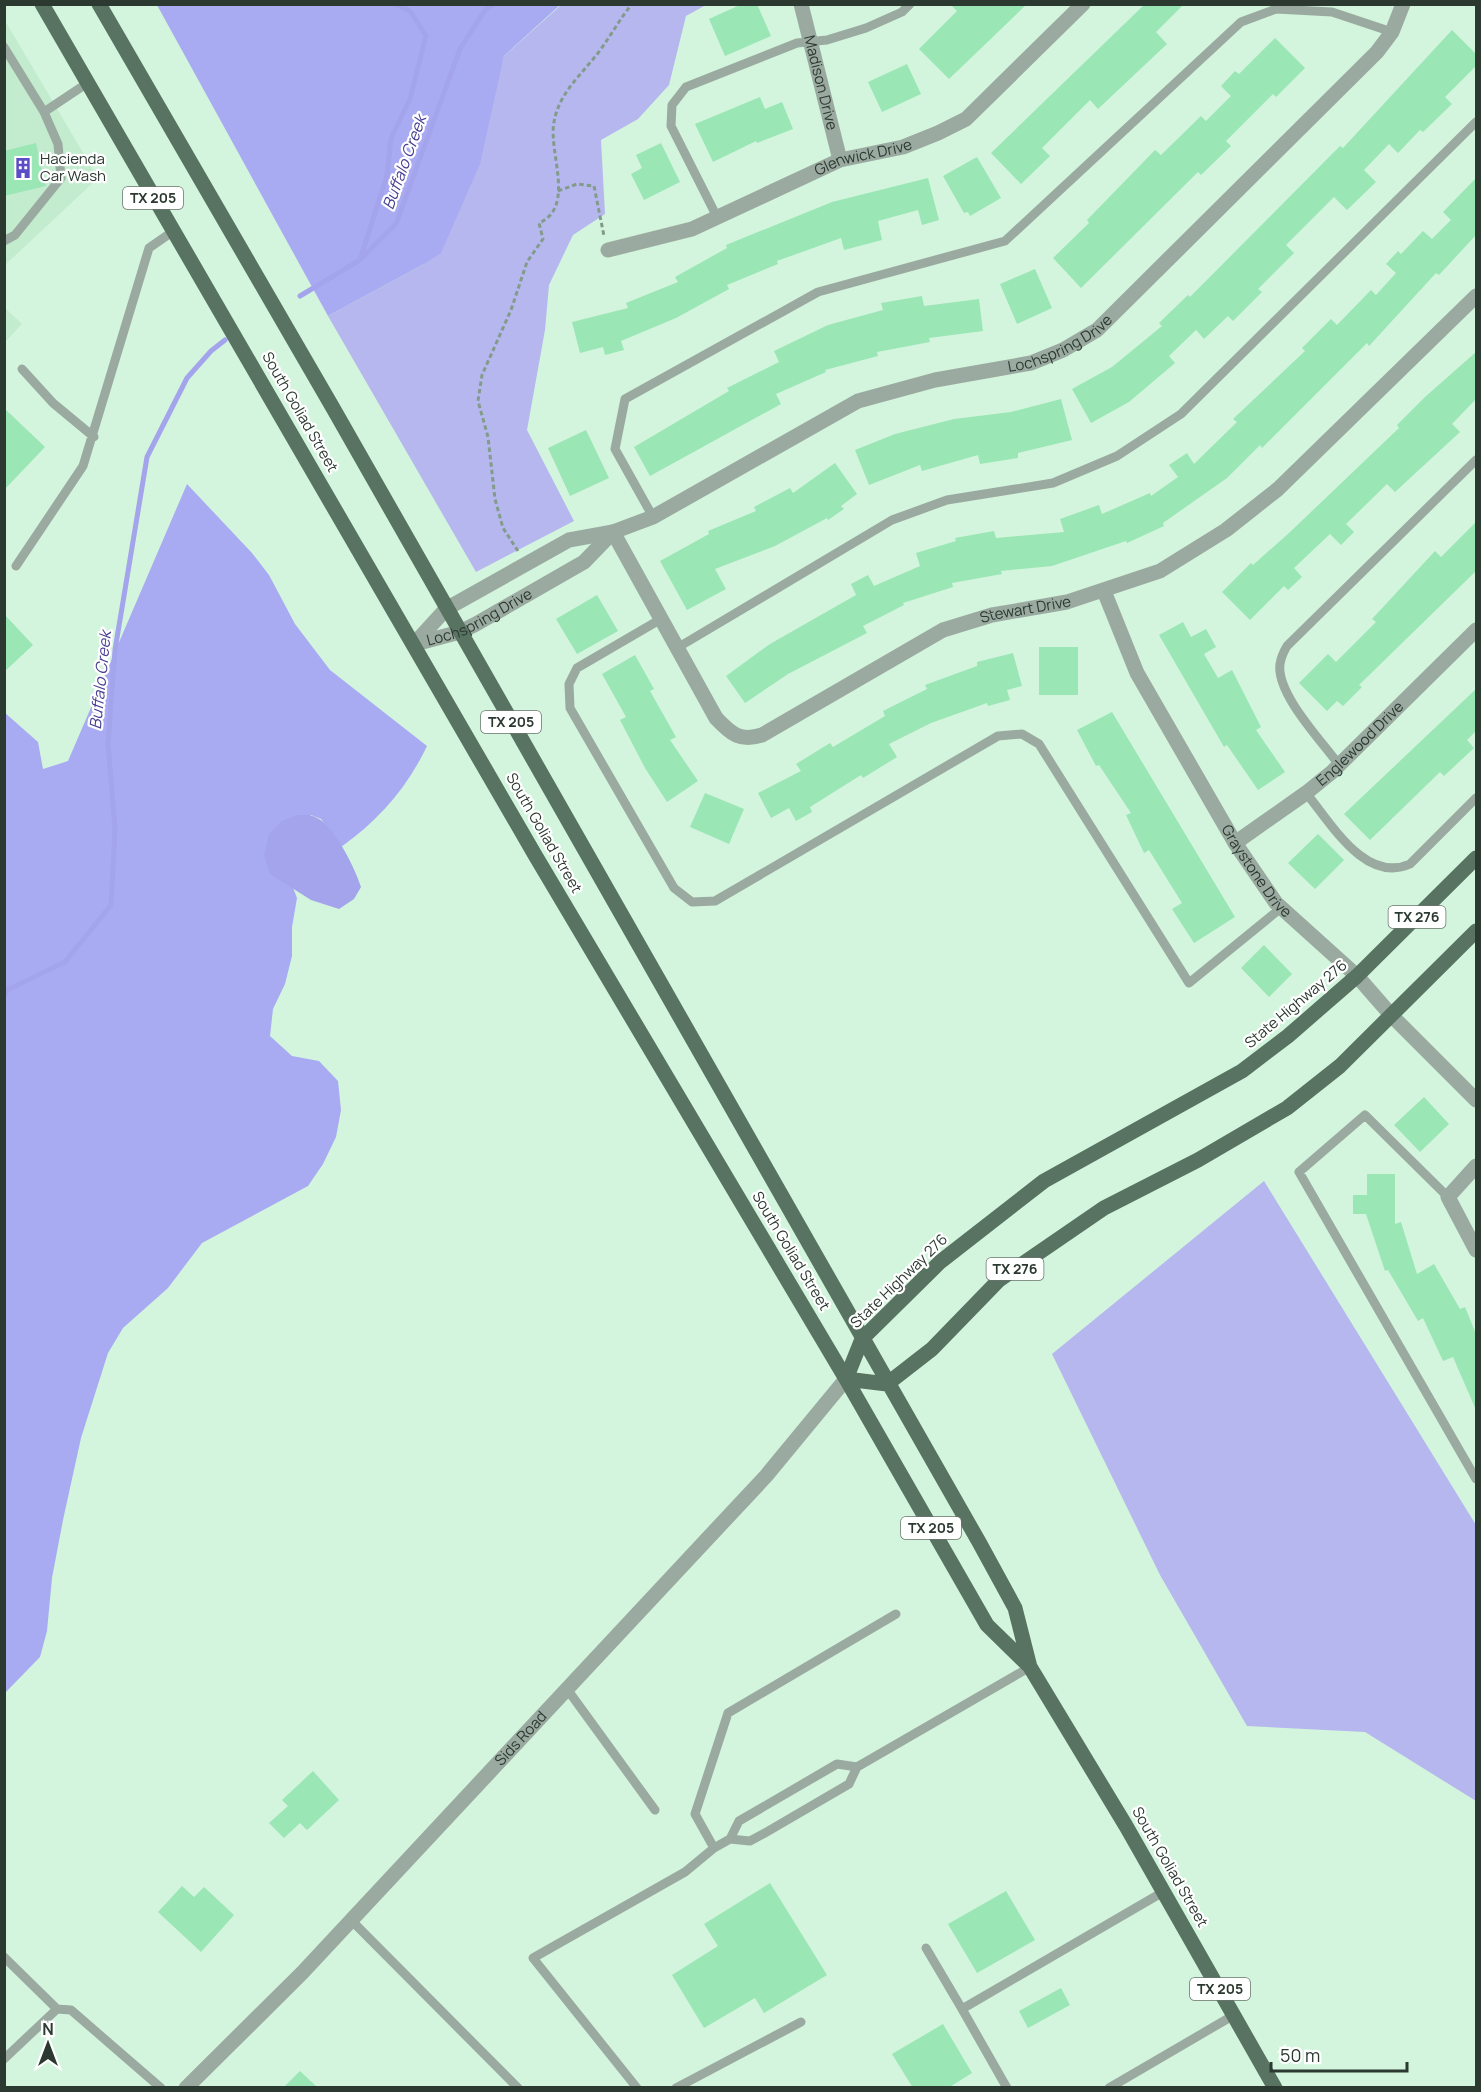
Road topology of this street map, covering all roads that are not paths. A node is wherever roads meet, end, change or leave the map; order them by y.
1 (42, 4) edge
2 (99, 4) edge
3 (801, 4) edge
4 (910, 4) edge
5 (1083, 4) edge
6 (1403, 4) edge
7 (1392, 32) junction
8 (811, 42) junction
9 (5, 51) edge
10 (89, 82) junction
11 (44, 112) junction
12 (1476, 122) edge
13 (840, 160) junction
14 (717, 217) junction
15 (172, 232) junction
16 (4, 241) edge
17 (608, 250) road end
18 (1476, 296) edge
19 (22, 369) dead end
20 (94, 437) junction
21 (1476, 460) edge
22 (653, 517) junction
23 (613, 532) junction
24 (16, 566) dead end
25 (1104, 591) junction
26 (446, 609) junction
27 (661, 619) junction
28 (1476, 630) edge
29 (460, 632) junction
30 (414, 644) junction
31 (677, 648) junction
32 (1340, 765) junction
33 (1306, 794) junction
34 (1476, 798) edge
35 (1235, 843) junction
36 (1476, 858) edge
37 (1281, 908) junction
38 (1476, 932) edge
39 (1357, 976) junction
40 (1391, 1016) junction
41 (1476, 1100) edge
42 (1476, 1166) edge
43 (1448, 1197) junction
44 (1476, 1250) edge
45 (862, 1339) junction
46 (846, 1378) junction
47 (887, 1384) junction
48 (1476, 1479) edge
49 (896, 1614) dead end
50 (1030, 1667) junction
51 (567, 1689) junction
52 (857, 1767) junction
53 (655, 1810) dead end
54 (730, 1839) junction
55 (714, 1848) junction
56 (1163, 1892) junction
57 (352, 1920) junction
58 (926, 1948) dead end
59 (4, 1957) edge
60 (57, 2009) junction
61 (962, 2009) junction
62 (1234, 2015) junction
63 (801, 2022) dead end
64 (4, 2059) edge
65 (161, 2088) edge
66 (186, 2088) edge
67 (518, 2088) edge
68 (637, 2088) edge
69 (676, 2088) edge
70 (1007, 2088) edge
71 (1109, 2088) edge
72 (1275, 2088) edge

1 - 10 main road, South Goliad Street / TX 205
2 - 26 main road, South Goliad Street / TX 205
3 - 8 street, Madison Drive
4 - 8 lane
5 - 13 street, Glenwick Drive
6 - 7 street, Lochspring Drive
7 - 22 street, Lochspring Drive
7 - 22 lane
8 - 13 street, Madison Drive
8 - 14 lane
9 - 11 lane
10 - 11 lane
10 - 15 main road, South Goliad Street / TX 205
11 - 16 lane
12 - 31 lane
13 - 14 street, Glenwick Drive
14 - 17 street, Glenwick Drive
15 - 20 lane
15 - 30 main road, South Goliad Street / TX 205
18 - 25 street, Stewart Drive
19 - 20 lane
20 - 24 lane
21 - 32 lane
22 - 23 street, Lochspring Drive
23 - 26 street, Lochspring Drive
23 - 27 street, Stewart Drive
23 - 29 street, Lochspring Drive
25 - 31 street, Stewart Drive
25 - 35 street, Graystone Drive
26 - 29 main road, South Goliad Street / TX 205
26 - 30 street, Lochspring Drive
27 - 31 street, Stewart Drive
27 - 37 lane
28 - 32 street, Englewood Drive
29 - 30 street, Lochspring Drive
29 - 45 main road, South Goliad Street / TX 205
30 - 46 main road, South Goliad Street / TX 205
32 - 33 street, Englewood Drive
33 - 34 lane
33 - 35 street, Englewood Drive
35 - 37 street, Graystone Drive
36 - 39 main road, State Highway 276 / TX 276
37 - 39 street, Graystone Drive
38 - 40 main road, TX 276
39 - 40 street, Graystone Drive
39 - 45 main road, State Highway 276 / TX 276
40 - 41 street, Graystone Drive
40 - 47 main road, TX 276
42 - 43 street
43 - 44 street
43 - 48 lane
45 - 46 main road, State Highway 276 / TX 276
45 - 47 main road, South Goliad Street / TX 205
46 - 47 main road
46 - 50 main road, South Goliad Street / TX 205
46 - 51 street, Sids Road
47 - 50 main road, South Goliad Street / TX 205
49 - 55 lane
50 - 52 lane
50 - 56 main road, South Goliad Street / TX 205
51 - 53 lane
51 - 57 street, Sids Road
52 - 54 lane
52 - 54 lane
54 - 55 lane
55 - 68 lane
56 - 61 lane
56 - 62 main road, South Goliad Street / TX 205
57 - 66 street, Sids Road
57 - 67 lane
58 - 61 lane
59 - 60 lane
60 - 64 lane
60 - 65 lane
61 - 70 lane
62 - 71 lane
62 - 72 main road, South Goliad Street / TX 205
63 - 69 lane

